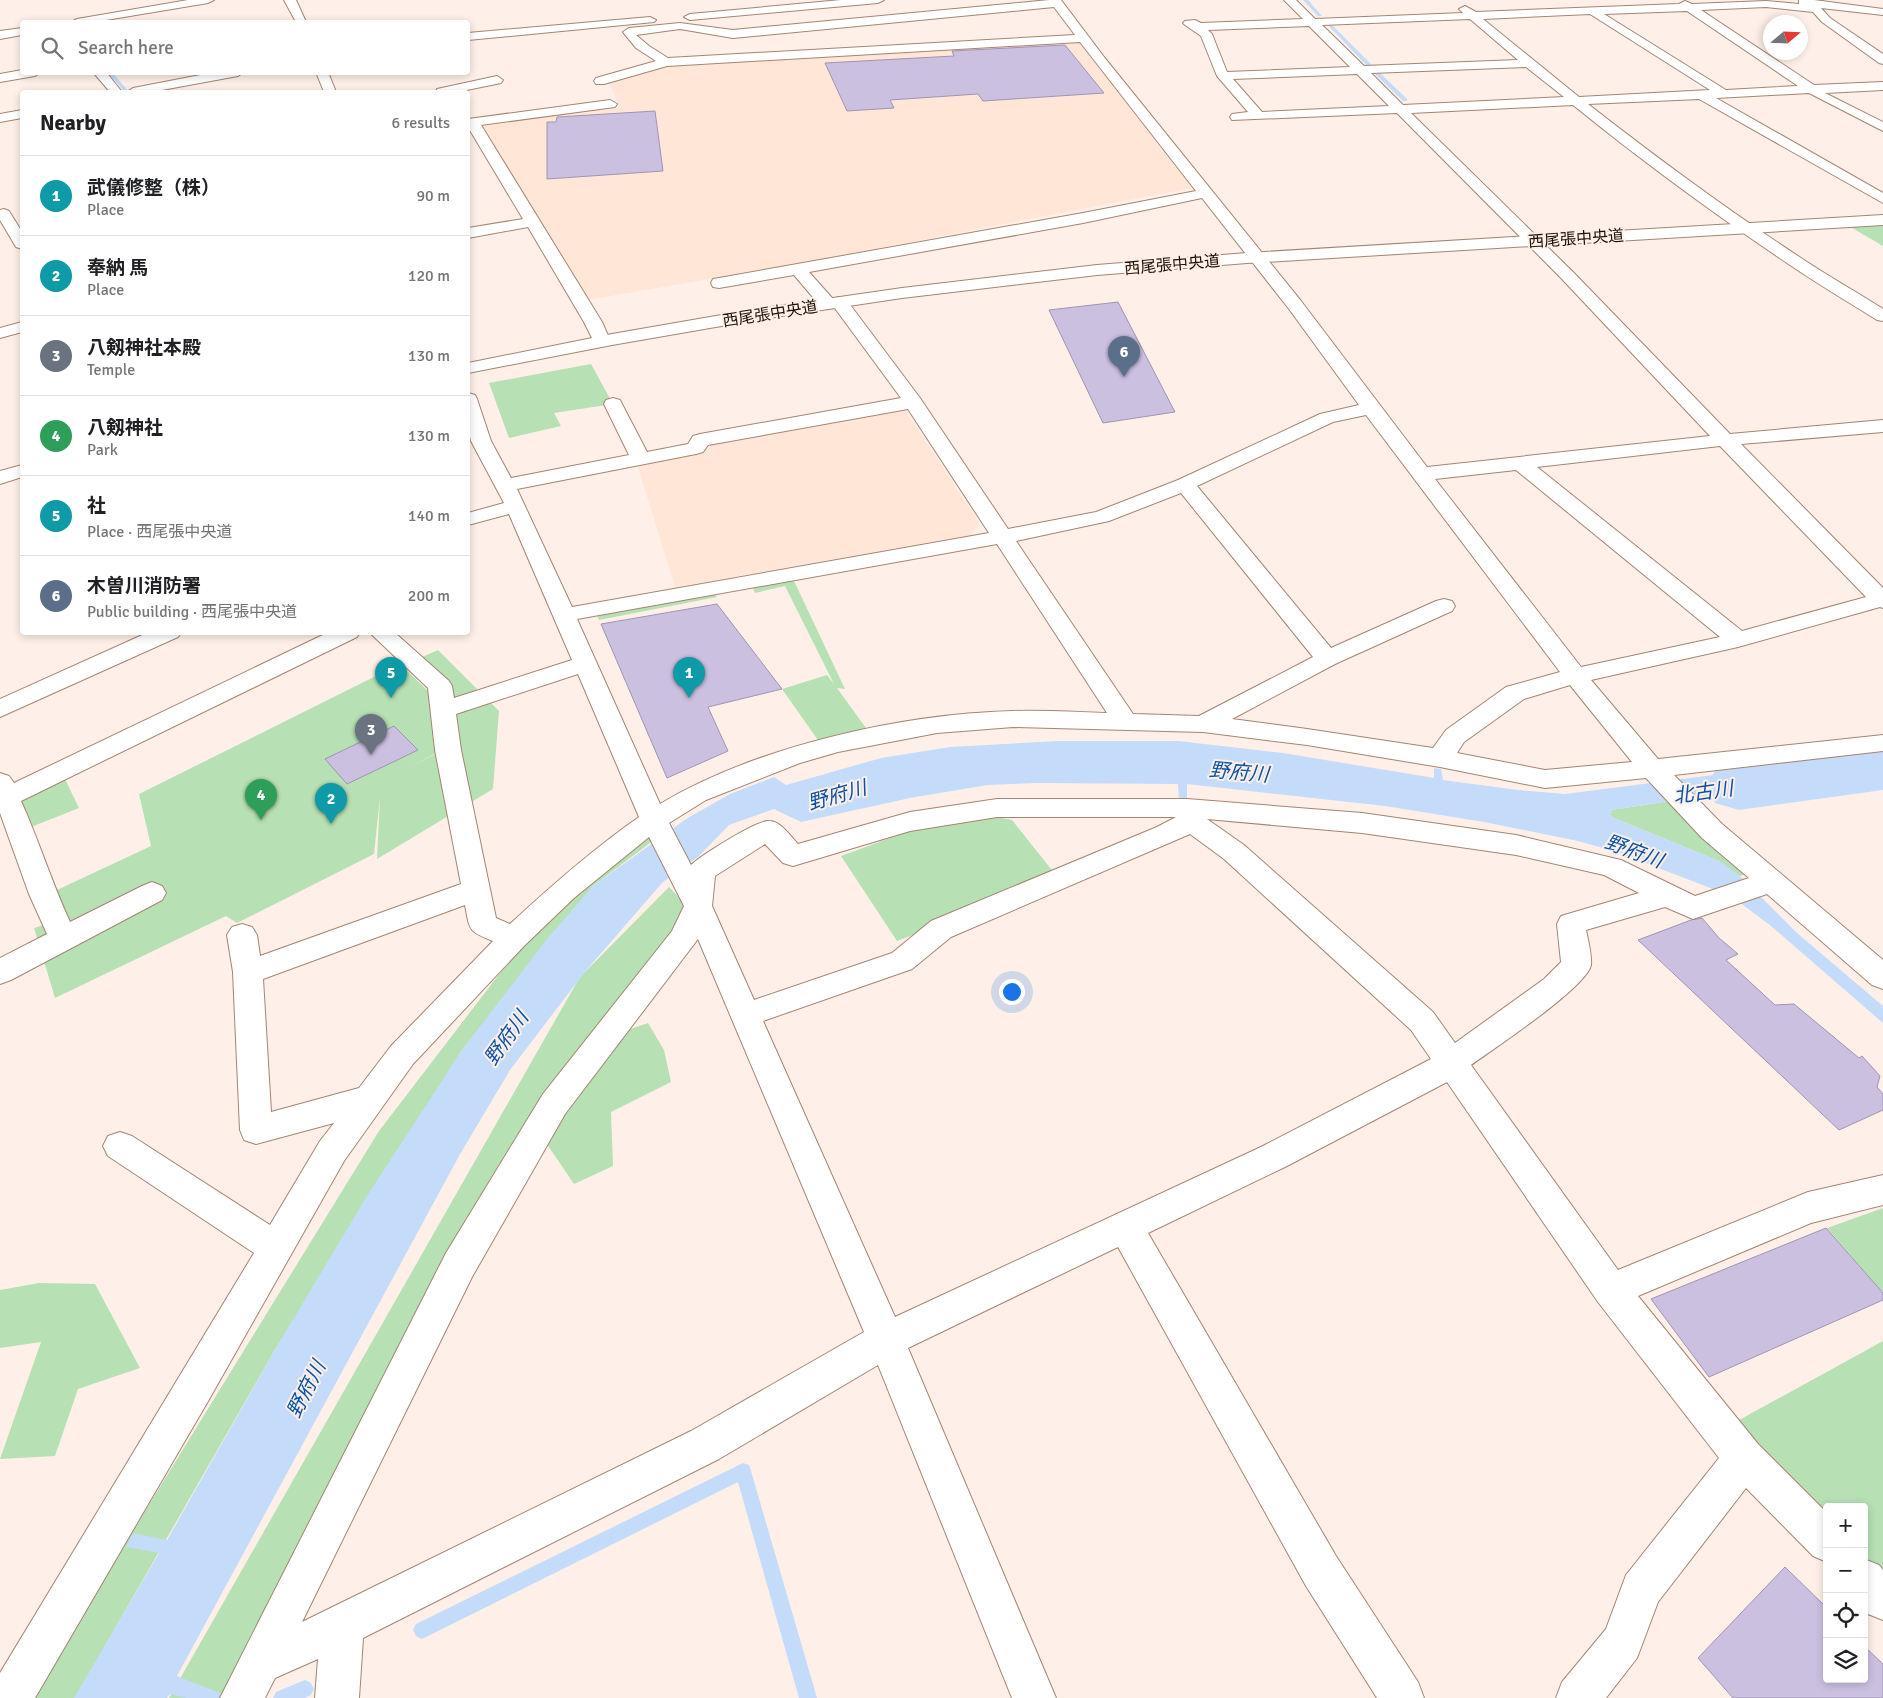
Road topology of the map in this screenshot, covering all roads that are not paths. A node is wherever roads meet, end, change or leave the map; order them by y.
1 (208, 0) edge
2 (290, 0) edge
3 (878, 0) edge
4 (1290, 0) edge
5 (1454, 0) edge
6 (1787, 0) edge
7 (1818, 0) edge
8 (1056, 1) edge
9 (1684, 3) edge
10 (815, 6) junction
11 (1883, 10) edge
12 (1592, 11) junction
13 (1470, 14) junction
14 (89, 20) edge
15 (300, 20) edge
16 (1310, 20) junction
17 (824, 25) junction
18 (20, 32) edge
19 (0, 35) edge
20 (470, 37) edge
21 (831, 38) dead end
22 (1084, 38) junction
23 (1883, 60) edge
24 (666, 62) junction
25 (1529, 63) junction
26 (1360, 70) junction
27 (20, 75) edge
28 (102, 75) edge
29 (222, 75) edge
30 (323, 75) edge
31 (1223, 76) junction
32 (0, 78) edge
33 (497, 80) dead end
34 (600, 81) dead end
35 (1883, 86) edge
36 (114, 90) edge
37 (144, 90) edge
38 (329, 90) edge
39 (451, 90) edge
40 (1812, 90) junction
41 (1724, 94) junction
42 (1702, 95) junction
43 (1574, 101) junction
44 (610, 104) dead end
45 (1399, 108) junction
46 (20, 114) edge
47 (1258, 116) junction
48 (1237, 117) dead end
49 (0, 118) edge
50 (470, 123) edge
51 (1883, 127) edge
52 (1207, 194) junction
53 (1883, 198) edge
54 (20, 210) edge
55 (2, 214) edge
56 (1883, 220) edge
57 (532, 222) junction
58 (1747, 227) junction
59 (470, 233) edge
60 (20, 241) edge
61 (1533, 241) junction
62 (1256, 256) junction
63 (798, 269) junction
64 (719, 283) dead end
65 (834, 303) junction
66 (1883, 316) edge
67 (20, 328) edge
68 (0, 333) edge
69 (600, 340) junction
70 (470, 368) edge
71 (913, 402) junction
72 (613, 404) dead end
73 (1371, 408) junction
74 (470, 413) edge
75 (1883, 426) edge
76 (1725, 440) junction
77 (474, 442) edge
78 (640, 458) junction
79 (1520, 463) junction
80 (20, 473) edge
81 (1422, 474) junction
82 (0, 478) edge
83 (1184, 484) junction
84 (504, 485) junction
85 (516, 506) junction
86 (470, 518) edge
87 (1002, 537) junction
88 (1882, 600) edge
89 (1444, 606) dead end
90 (563, 615) junction
91 (163, 635) edge
92 (342, 635) edge
93 (383, 635) edge
94 (1738, 640) junction
95 (1327, 658) junction
96 (585, 664) junction
97 (1575, 676) junction
98 (0, 709) edge
99 (443, 710) junction
100 (1125, 721) junction
101 (1203, 724) junction
102 (1883, 743) edge
103 (1440, 758) junction
104 (1655, 772) junction
105 (4, 789) edge
106 (1189, 814) junction
107 (656, 824) junction
108 (1763, 884) junction
109 (476, 890) junction
110 (152, 894) dead end
111 (1669, 895) junction
112 (698, 906) junction
113 (242, 935) dead end
114 (63, 938) junction
115 (514, 938) junction
116 (0, 972) edge
117 (248, 972) junction
118 (1883, 977) edge
119 (745, 1015) junction
120 (1452, 1063) junction
121 (370, 1099) junction
122 (120, 1146) dead end
123 (1883, 1190) edge
124 (1125, 1226) junction
125 (276, 1248) junction
126 (1611, 1290) junction
127 (886, 1340) junction
128 (1744, 1458) junction
129 (1823, 1538) edge
130 (1868, 1584) edge
131 (1883, 1600) edge
132 (342, 1626) junction
133 (262, 1662) junction
134 (10, 1698) edge
135 (242, 1698) edge
136 (337, 1698) edge
137 (1034, 1698) edge
138 (1402, 1698) edge
139 (1578, 1698) edge

1 - 14 street
2 - 15 street
3 - 10 street
4 - 16 street
5 - 13 street
6 - 11 street
7 - 11 street
8 - 17 street
8 - 22 street
9 - 12 street
9 - 13 street
9 - 23 street
9 - 40 street
10 - 17 street
10 - 20 street
12 - 13 street
12 - 41 street
13 - 16 street
13 - 25 street
16 - 26 street
16 - 31 street
17 - 21 street
17 - 24 street
18 - 19 street
22 - 24 street
22 - 52 street
24 - 34 street
25 - 26 street
25 - 43 street
26 - 31 street
26 - 45 street
27 - 32 street
28 - 36 street
29 - 37 street
30 - 38 street
31 - 47 street
33 - 39 street
35 - 40 street
40 - 41 street
40 - 51 street
41 - 42 street
42 - 43 street
42 - 53 street
43 - 45 street
43 - 58 street
44 - 50 street
45 - 47 street
45 - 61 street
46 - 49 street
47 - 48 street
50 - 57 street
52 - 62 street
52 - 63 street
54 - 55 street
55 - 60 street
56 - 58 street, 西尾張中央道
57 - 59 street
57 - 69 street
58 - 61 street, 西尾張中央道
58 - 66 street
61 - 62 street, 西尾張中央道
61 - 76 street
62 - 65 street, 西尾張中央道
62 - 73 street
63 - 64 street
63 - 65 street
65 - 69 street, 西尾張中央道
65 - 71 street
67 - 68 street
69 - 70 street, 西尾張中央道
71 - 78 street
71 - 87 street
72 - 78 street
73 - 81 street
73 - 83 street
74 - 77 street
75 - 76 street
76 - 79 street
76 - 88 street
77 - 84 street
78 - 84 street
79 - 81 street
79 - 94 street
80 - 82 street
81 - 97 street
83 - 87 street
83 - 95 street
84 - 85 street
85 - 86 street
85 - 90 street
87 - 90 street
87 - 100 street
88 - 94 street
89 - 95 street
90 - 96 street
91 - 98 street
92 - 105 street
93 - 99 street
94 - 97 street
95 - 101 street
96 - 99 street
96 - 107 street
97 - 103 street
97 - 104 street
99 - 109 street
100 - 101 street
100 - 107 street
101 - 103 street
102 - 104 street
103 - 104 street
104 - 108 street
105 - 114 street
106 - 111 street
106 - 112 street
106 - 119 street
106 - 120 street
107 - 112 street
107 - 115 street
108 - 111 street
108 - 118 street
109 - 115 street
109 - 117 street
110 - 114 street
111 - 120 street
112 - 119 street
112 - 133 street
113 - 117 street
114 - 116 street
115 - 121 street
117 - 121 street
119 - 127 street
120 - 124 street
120 - 126 street
121 - 125 street
122 - 125 street
123 - 126 street
124 - 127 street
124 - 138 street
125 - 134 street
126 - 128 street
127 - 132 street
127 - 137 street
128 - 129 street
128 - 139 street
130 - 131 street
132 - 133 street
132 - 136 street
133 - 135 street

